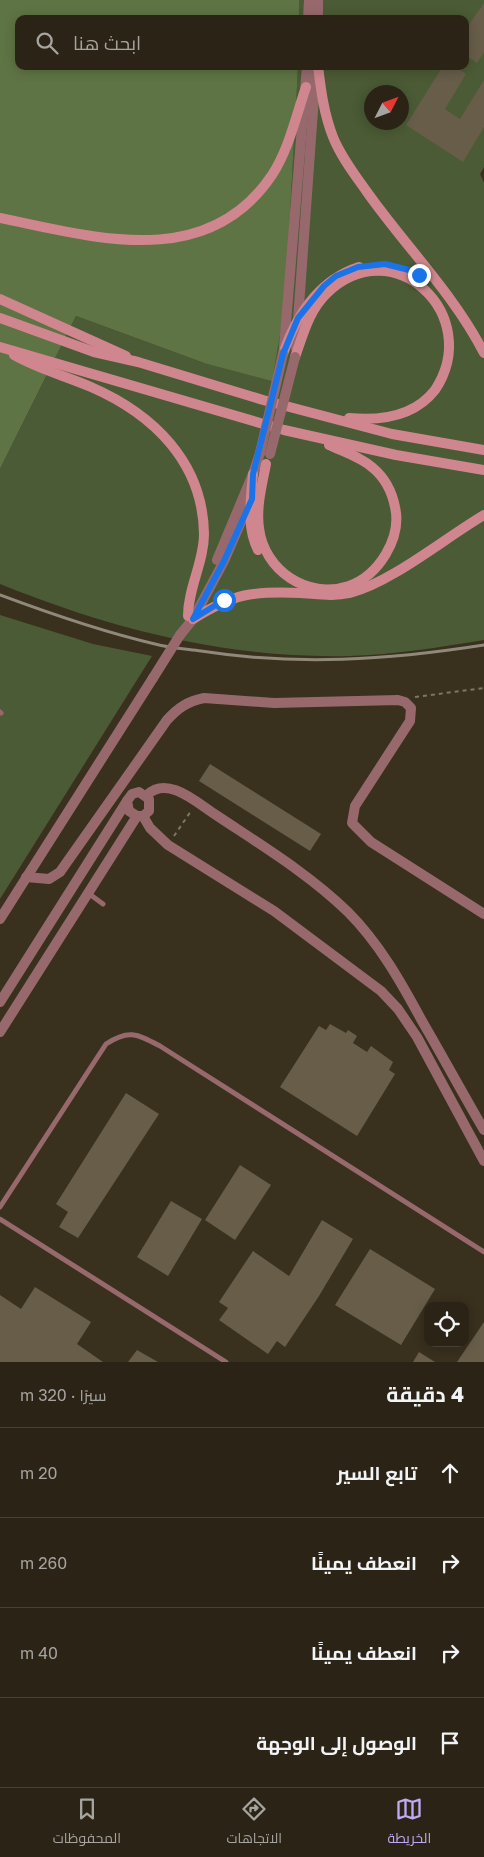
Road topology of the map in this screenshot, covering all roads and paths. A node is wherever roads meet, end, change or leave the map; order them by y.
1 (309, 0) edge
2 (318, 0) edge
3 (308, 15) edge
4 (318, 15) edge
5 (307, 70) edge
6 (317, 70) edge
7 (318, 70) edge
8 (306, 87) junction
9 (0, 218) edge
10 (0, 299) edge
11 (0, 318) edge
12 (298, 318) junction
13 (478, 341) junction
14 (0, 347) edge
15 (484, 353) edge
16 (283, 354) junction
17 (295, 357) junction
18 (138, 362) junction
19 (318, 414) junction
20 (310, 436) junction
21 (484, 450) edge
22 (265, 457) junction
23 (484, 470) edge
24 (253, 474) junction
25 (252, 499) junction
26 (484, 515) edge
27 (303, 593) junction
28 (187, 624) junction
29 (484, 688) edge
30 (400, 700) junction
31 (147, 796) junction
32 (127, 801) junction
33 (196, 802) junction
34 (140, 816) junction
35 (168, 845) junction
36 (26, 877) junction
37 (88, 893) junction
38 (103, 904) dead end
39 (484, 914) edge
40 (0, 919) edge
41 (0, 1002) edge
42 (0, 1032) edge
43 (484, 1130) edge
44 (484, 1161) edge
45 (0, 1206) edge
46 (0, 1219) edge
47 (484, 1252) edge
48 (226, 1362) edge

1 - 3 street
2 - 4 street
5 - 8 street
6 - 12 street
7 - 13 main road
8 - 9 main road
8 - 16 street
10 - 18 main road
11 - 18 main road
12 - 13 main road
12 - 16 main road
12 - 17 street
13 - 15 main road
14 - 20 main road
14 - 28 main road
16 - 22 street, bridge
17 - 19 main road
17 - 22 street, bridge
18 - 19 main road
19 - 21 main road
20 - 22 main road
20 - 23 main road
22 - 24 street
22 - 25 street
24 - 25 main road
24 - 28 street
25 - 27 main road
25 - 28 street
26 - 27 main road
27 - 28 main road
28 - 36 street, bridge
29 - 30 path
30 - 36 street
30 - 39 street
31 - 32 street
31 - 33 street
31 - 34 street
32 - 34 street
32 - 41 street
33 - 35 path
33 - 43 street
34 - 35 street
34 - 37 street
35 - 44 street
36 - 40 street
37 - 38 lane
37 - 42 street
45 - 47 lane
46 - 48 lane

